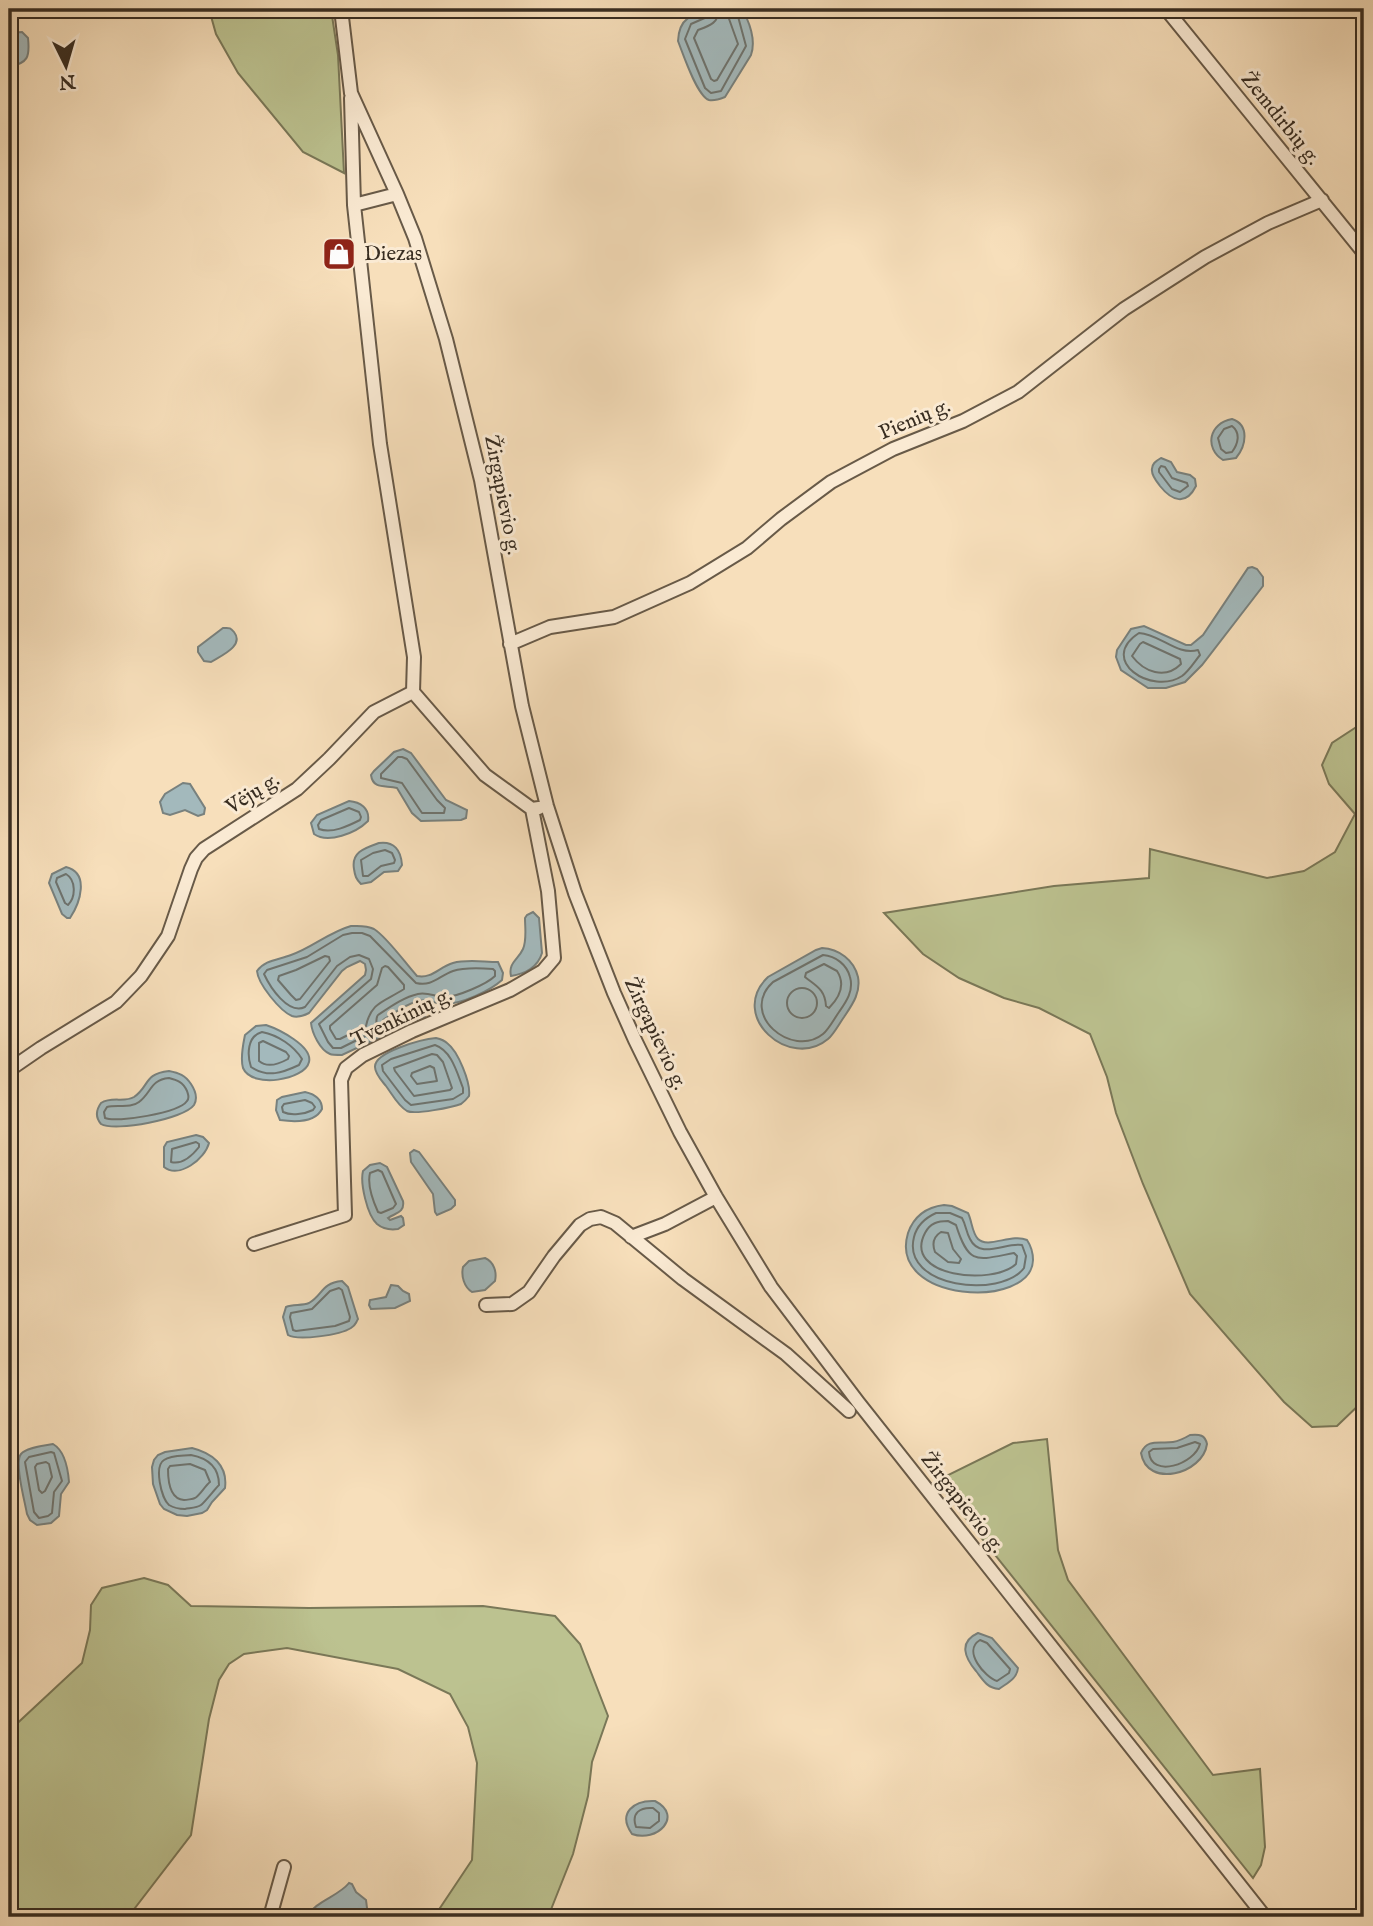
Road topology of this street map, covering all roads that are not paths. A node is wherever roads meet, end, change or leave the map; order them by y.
1 (341, 9) edge
2 (1166, 9) edge
3 (351, 93) junction
4 (397, 194) junction
5 (1322, 200) junction
6 (354, 205) junction
7 (1364, 253) edge
8 (510, 644) junction
9 (413, 692) junction
10 (547, 806) junction
11 (531, 809) junction
12 (9, 1070) edge
13 (716, 1197) junction
14 (631, 1237) junction
15 (254, 1244) dead end
16 (486, 1305) dead end
17 (849, 1410) dead end
18 (284, 1867) dead end
19 (270, 1917) edge
20 (1265, 1917) edge

1 - 3 street, Žirgapievio g.
2 - 5 street, Žemdirbių g.
3 - 4 street, Žirgapievio g.
3 - 6 street
4 - 6 street
4 - 8 street, Žirgapievio g.
5 - 7 street, Žemdirbių g.
5 - 8 street, Pienių g.
6 - 9 street
8 - 10 street, Žirgapievio g.
9 - 11 street
9 - 12 street, Vėjų g.
10 - 11 street
10 - 13 street, Žirgapievio g.
11 - 15 street, Tvenkinių g.
13 - 14 street
13 - 20 street, Žirgapievio g.
14 - 16 street
14 - 17 street
18 - 19 street

